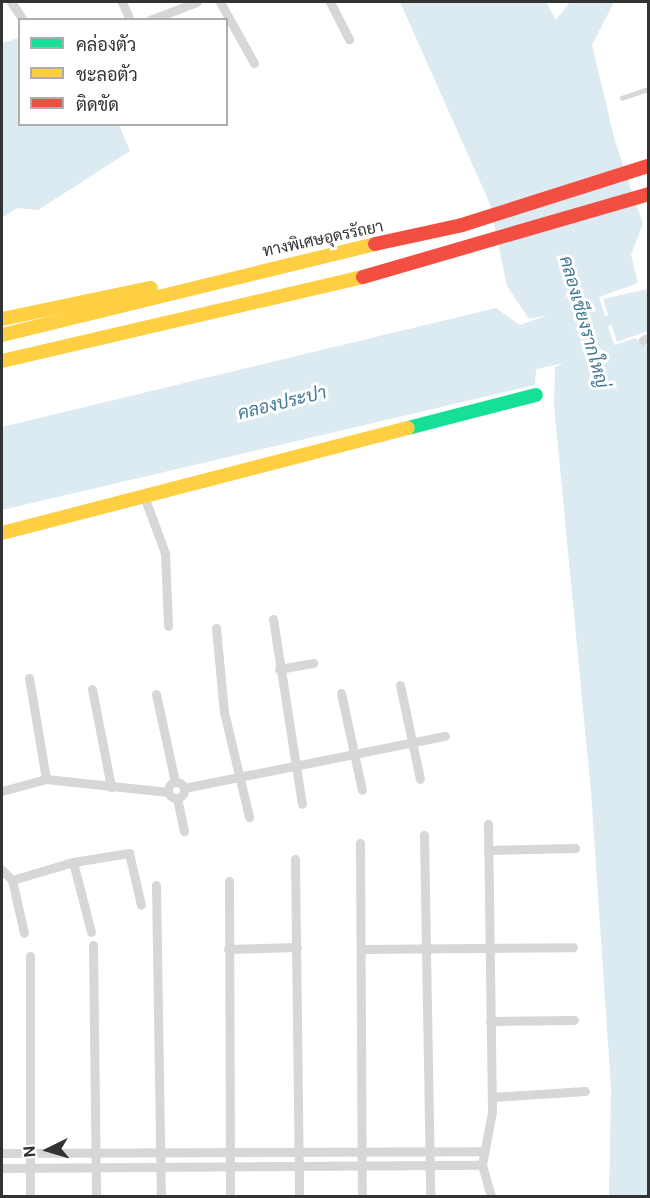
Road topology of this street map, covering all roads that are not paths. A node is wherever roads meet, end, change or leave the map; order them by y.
1 (10, 2) edge
2 (122, 2) edge
3 (197, 2) edge
4 (220, 2) edge
5 (330, 2) edge
6 (22, 18) edge
7 (129, 18) edge
8 (155, 18) edge
9 (349, 39) dead end
10 (254, 63) dead end
11 (648, 89) edge
12 (622, 98) dead end
13 (648, 166) edge
14 (648, 194) edge
15 (249, 271) junction
16 (2, 319) edge
17 (2, 335) edge
18 (2, 361) edge
19 (536, 394) dead end
20 (145, 499) junction
21 (2, 533) edge
22 (273, 620) dead end
23 (168, 626) dead end
24 (216, 628) dead end
25 (312, 663) dead end
26 (279, 669) junction
27 (29, 678) dead end
28 (400, 685) dead end
29 (92, 689) dead end
30 (341, 693) dead end
31 (156, 694) dead end
32 (445, 736) dead end
33 (410, 741) junction
34 (354, 752) junction
35 (294, 763) junction
36 (46, 779) junction
37 (238, 779) junction
38 (420, 779) dead end
39 (179, 785) junction
40 (111, 787) junction
41 (362, 790) dead end
42 (2, 791) edge
43 (172, 795) junction
44 (302, 804) dead end
45 (249, 817) dead end
46 (488, 824) dead end
47 (184, 831) dead end
48 (424, 835) dead end
49 (360, 843) dead end
50 (575, 848) dead end
51 (488, 850) junction
52 (295, 859) dead end
53 (73, 862) junction
54 (2, 870) edge
55 (12, 880) junction
56 (229, 881) dead end
57 (156, 885) dead end
58 (141, 905) dead end
59 (91, 932) dead end
60 (24, 933) dead end
61 (93, 945) dead end
62 (297, 947) junction
63 (573, 947) dead end
64 (488, 948) junction
65 (228, 949) junction
66 (362, 949) junction
67 (426, 949) junction
68 (30, 956) dead end
69 (574, 1020) dead end
70 (490, 1021) junction
71 (585, 1091) dead end
72 (492, 1096) junction
73 (482, 1151) junction
74 (161, 1152) junction
75 (428, 1152) junction
76 (2, 1153) edge
77 (29, 1153) junction
78 (96, 1153) junction
79 (230, 1154) junction
80 (362, 1154) junction
81 (300, 1155) junction
82 (482, 1165) junction
83 (429, 1166) junction
84 (96, 1167) junction
85 (162, 1167) junction
86 (363, 1167) junction
87 (2, 1168) edge
88 (29, 1168) junction
89 (231, 1168) junction
90 (300, 1168) junction
91 (30, 1197) edge
92 (96, 1197) edge
93 (161, 1197) edge
94 (230, 1197) edge
95 (299, 1197) edge
96 (362, 1197) edge
97 (430, 1197) edge
98 (491, 1197) edge

1 - 6 street
2 - 7 street
3 - 8 street
4 - 10 street
5 - 9 street
11 - 12 lane
13 - 15 main road, ทางพิเศษอุดรรัถยา
14 - 18 main road
15 - 16 main road
15 - 17 main road, ทางพิเศษอุดรรัถยา
19 - 20 main road
20 - 21 main road
20 - 23 street
22 - 26 street
24 - 37 street
25 - 26 street
26 - 35 street
27 - 36 street
28 - 33 street
29 - 40 street
30 - 34 street
31 - 39 street
32 - 33 street
33 - 34 street
33 - 38 street
34 - 35 street
34 - 41 street
35 - 37 street
35 - 44 street
36 - 40 street
36 - 42 street
37 - 39 street
37 - 45 street
39 - 43 street
40 - 43 street
43 - 47 street
46 - 51 street
48 - 67 street
49 - 66 street
50 - 51 street
51 - 64 street
52 - 62 street
53 - 55 street
53 - 58 street
53 - 59 street
54 - 55 street
55 - 60 street
56 - 65 street
57 - 74 street
61 - 78 street
62 - 65 street
62 - 81 street
63 - 64 street
64 - 67 street
64 - 70 street
65 - 79 street
66 - 67 street
66 - 80 street
67 - 75 street
68 - 77 street
69 - 70 street
70 - 72 street
71 - 72 street
72 - 73 street
73 - 75 street
73 - 82 street
74 - 78 street
74 - 79 street
74 - 85 street
75 - 80 street
75 - 83 street
76 - 77 street
77 - 78 street
77 - 88 street
78 - 84 street
79 - 81 street
79 - 89 street
80 - 81 street
80 - 86 street
81 - 90 street
82 - 83 street
82 - 98 street
83 - 86 street
83 - 97 street
84 - 85 street
84 - 88 street
84 - 92 street
85 - 89 street
85 - 93 street
86 - 90 street
86 - 96 street
87 - 88 street
88 - 91 street
89 - 90 street
89 - 94 street
90 - 95 street

